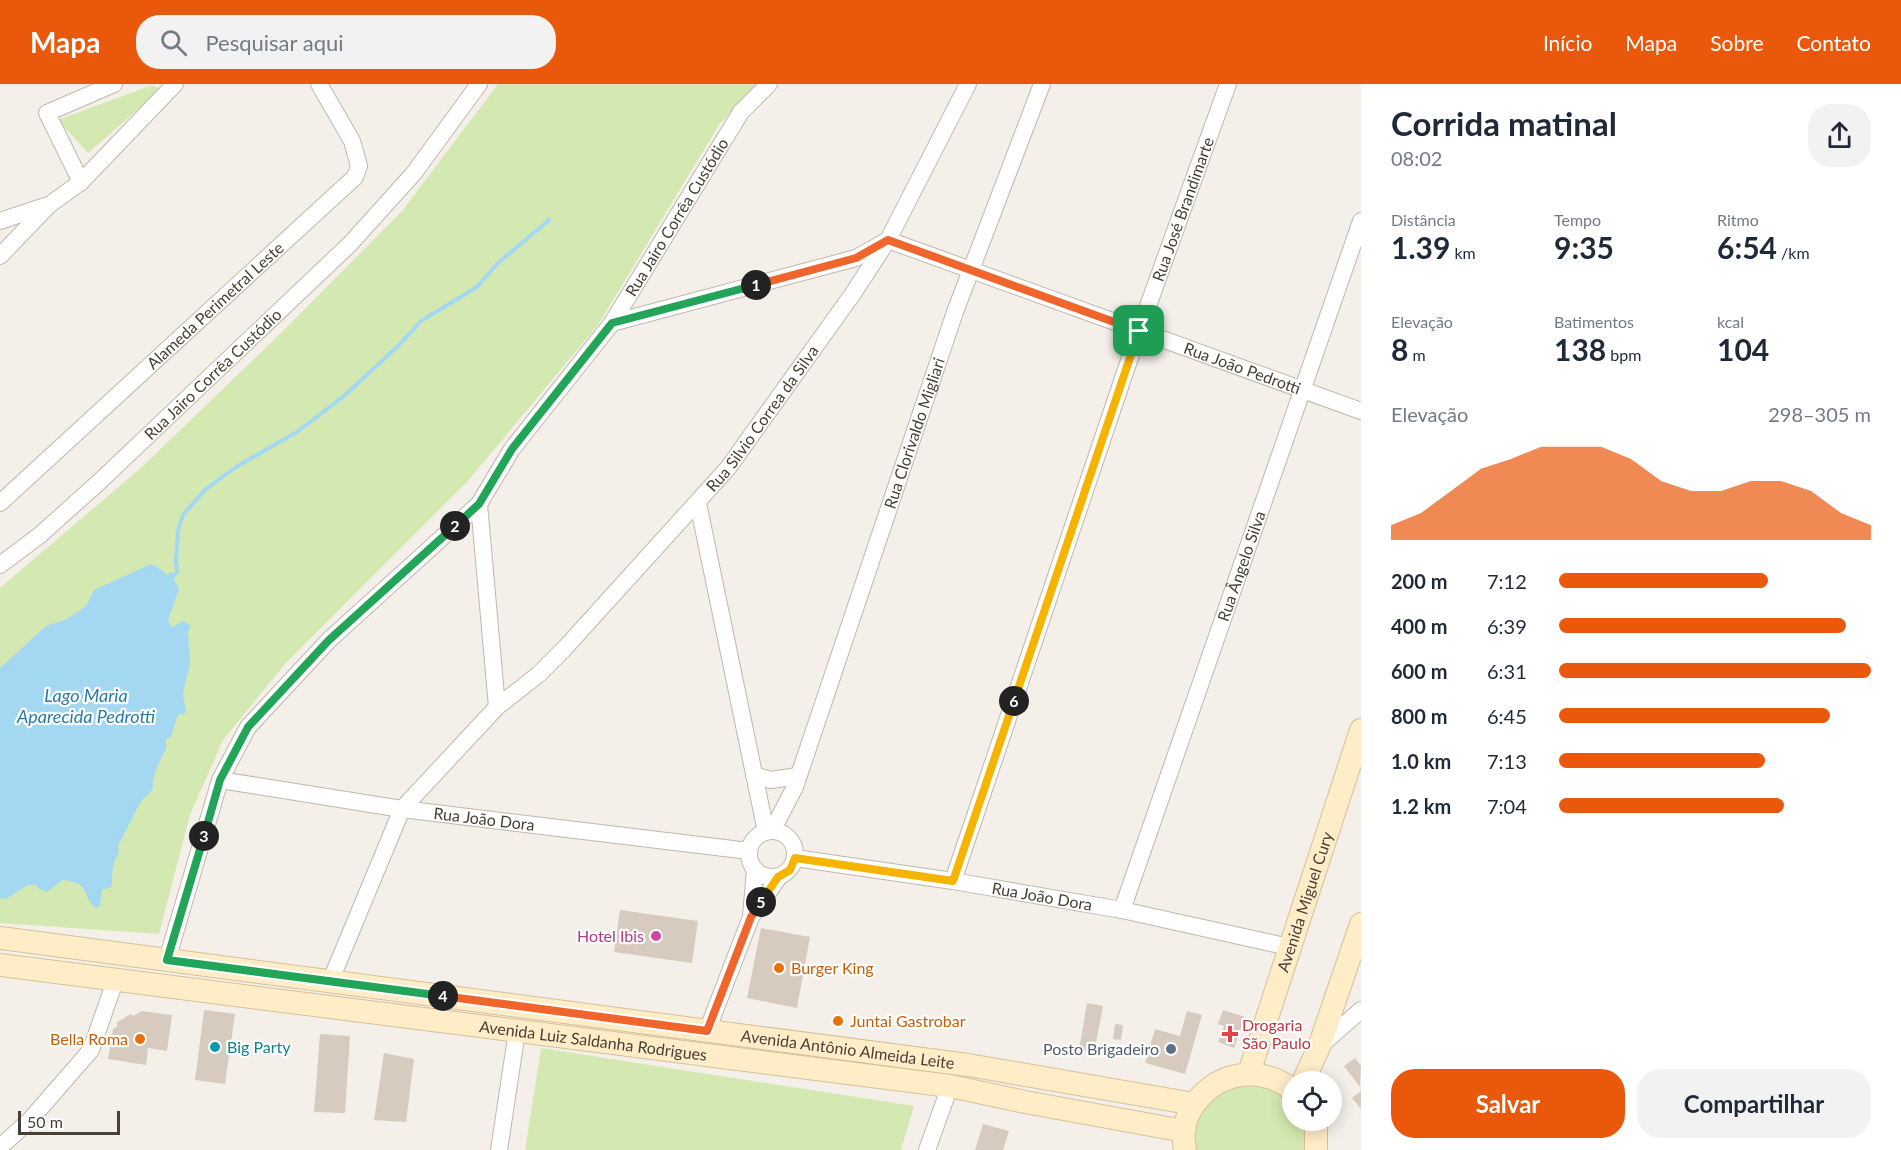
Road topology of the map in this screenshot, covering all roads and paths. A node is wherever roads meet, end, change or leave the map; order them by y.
1 (114, 84) edge
2 (175, 84) edge
3 (319, 84) edge
4 (479, 84) edge
5 (768, 84) edge
6 (968, 84) edge
7 (1041, 84) edge
8 (1228, 84) edge
9 (81, 182) junction
10 (49, 205) junction
11 (0, 221) edge
12 (1361, 221) edge
13 (888, 240) junction
14 (0, 256) edge
15 (972, 272) junction
16 (612, 323) junction
17 (1139, 331) junction
18 (1302, 389) junction
19 (1361, 411) edge
20 (0, 503) edge
21 (698, 503) junction
22 (479, 504) junction
23 (0, 565) edge
24 (497, 707) junction
25 (1360, 738) edge
26 (754, 776) junction
27 (220, 780) junction
28 (797, 781) junction
29 (402, 809) junction
30 (769, 832) junction
31 (790, 839) junction
32 (749, 851) junction
33 (795, 858) junction
34 (754, 869) junction
35 (778, 877) junction
36 (953, 881) junction
37 (1122, 910) junction
38 (751, 917) junction
39 (1361, 924) edge
40 (0, 939) edge
41 (1289, 947) junction
42 (167, 960) junction
43 (0, 965) edge
44 (115, 981) junction
45 (330, 982) junction
46 (1361, 1010) edge
47 (707, 1031) junction
48 (517, 1032) junction
49 (1319, 1047) junction
50 (1307, 1071) edge
51 (1249, 1073) junction
52 (1282, 1082) edge
53 (950, 1086) junction
54 (1194, 1104) junction
55 (1316, 1131) edge
56 (1184, 1140) edge
57 (0, 1147) edge
58 (1317, 1149) edge
59 (499, 1150) edge
60 (927, 1150) edge

1 - 9 street
2 - 9 street
3 - 20 street, Alameda Perimetral Leste
4 - 23 street, Rua Jairo Corrêa Custódio
5 - 16 street, Rua Jairo Corrêa Custódio
6 - 13 street, Rua Silvio Correa da Silva
7 - 15 street, Rua Clorivaldo Migliari
8 - 17 street, Rua José Brandimarte
9 - 10 street
10 - 11 street
10 - 14 street
12 - 18 street, Rua Ângelo Silva
13 - 15 street, Rua João Pedrotti
13 - 16 street
13 - 21 street, Rua Silvio Correa da Silva
15 - 17 street, Rua João Pedrotti
15 - 28 street, Rua Clorivaldo Migliari
16 - 22 street, Rua Jairo Corrêa Custódio
17 - 18 street, Rua João Pedrotti
17 - 36 street, Rua José Brandimarte
18 - 19 street, Rua João Pedrotti
18 - 37 street, Rua Ângelo Silva
21 - 24 street, Rua Silvio Correa da Silva
21 - 26 street
22 - 24 street
22 - 27 street, Rua Jairo Corrêa Custódio
24 - 29 street, Rua Silvio Correa da Silva
25 - 41 main road, Avenida Miguel Cury
26 - 28 street
26 - 30 street
27 - 29 street, Rua João Dora
27 - 42 street, Rua Jairo Corrêa Custódio
28 - 30 street, Rua Clorivaldo Migliari
28 - 31 street, Rua Clorivaldo Migliari
29 - 32 street, Rua João Dora
29 - 45 street, Rua Silvio Correa da Silva
30 - 31 street
30 - 32 street
31 - 33 street
32 - 34 street
33 - 35 street
33 - 36 street, Rua João Dora
34 - 35 street
34 - 38 street
35 - 38 street
36 - 37 street, Rua João Dora
37 - 41 street, Rua João Dora
38 - 47 street
39 - 49 main road
40 - 42 main road, Avenida Antônio Almeida Leite
41 - 51 main road, Avenida Miguel Cury
42 - 45 main road, Avenida Antônio Almeida Leite
43 - 44 main road, Avenida Luiz Saldanha Rodrigues
44 - 48 main road, Avenida Luiz Saldanha Rodrigues
44 - 57 street
45 - 47 main road, Avenida Antônio Almeida Leite
46 - 49 street
47 - 54 main road, Avenida Antônio Almeida Leite
48 - 53 main road, Avenida Luiz Saldanha Rodrigues
48 - 59 street
49 - 50 main road
51 - 52 main road
51 - 54 main road
53 - 56 main road, Avenida Luiz Saldanha Rodrigues
53 - 60 street
54 - 56 main road
55 - 58 main road

